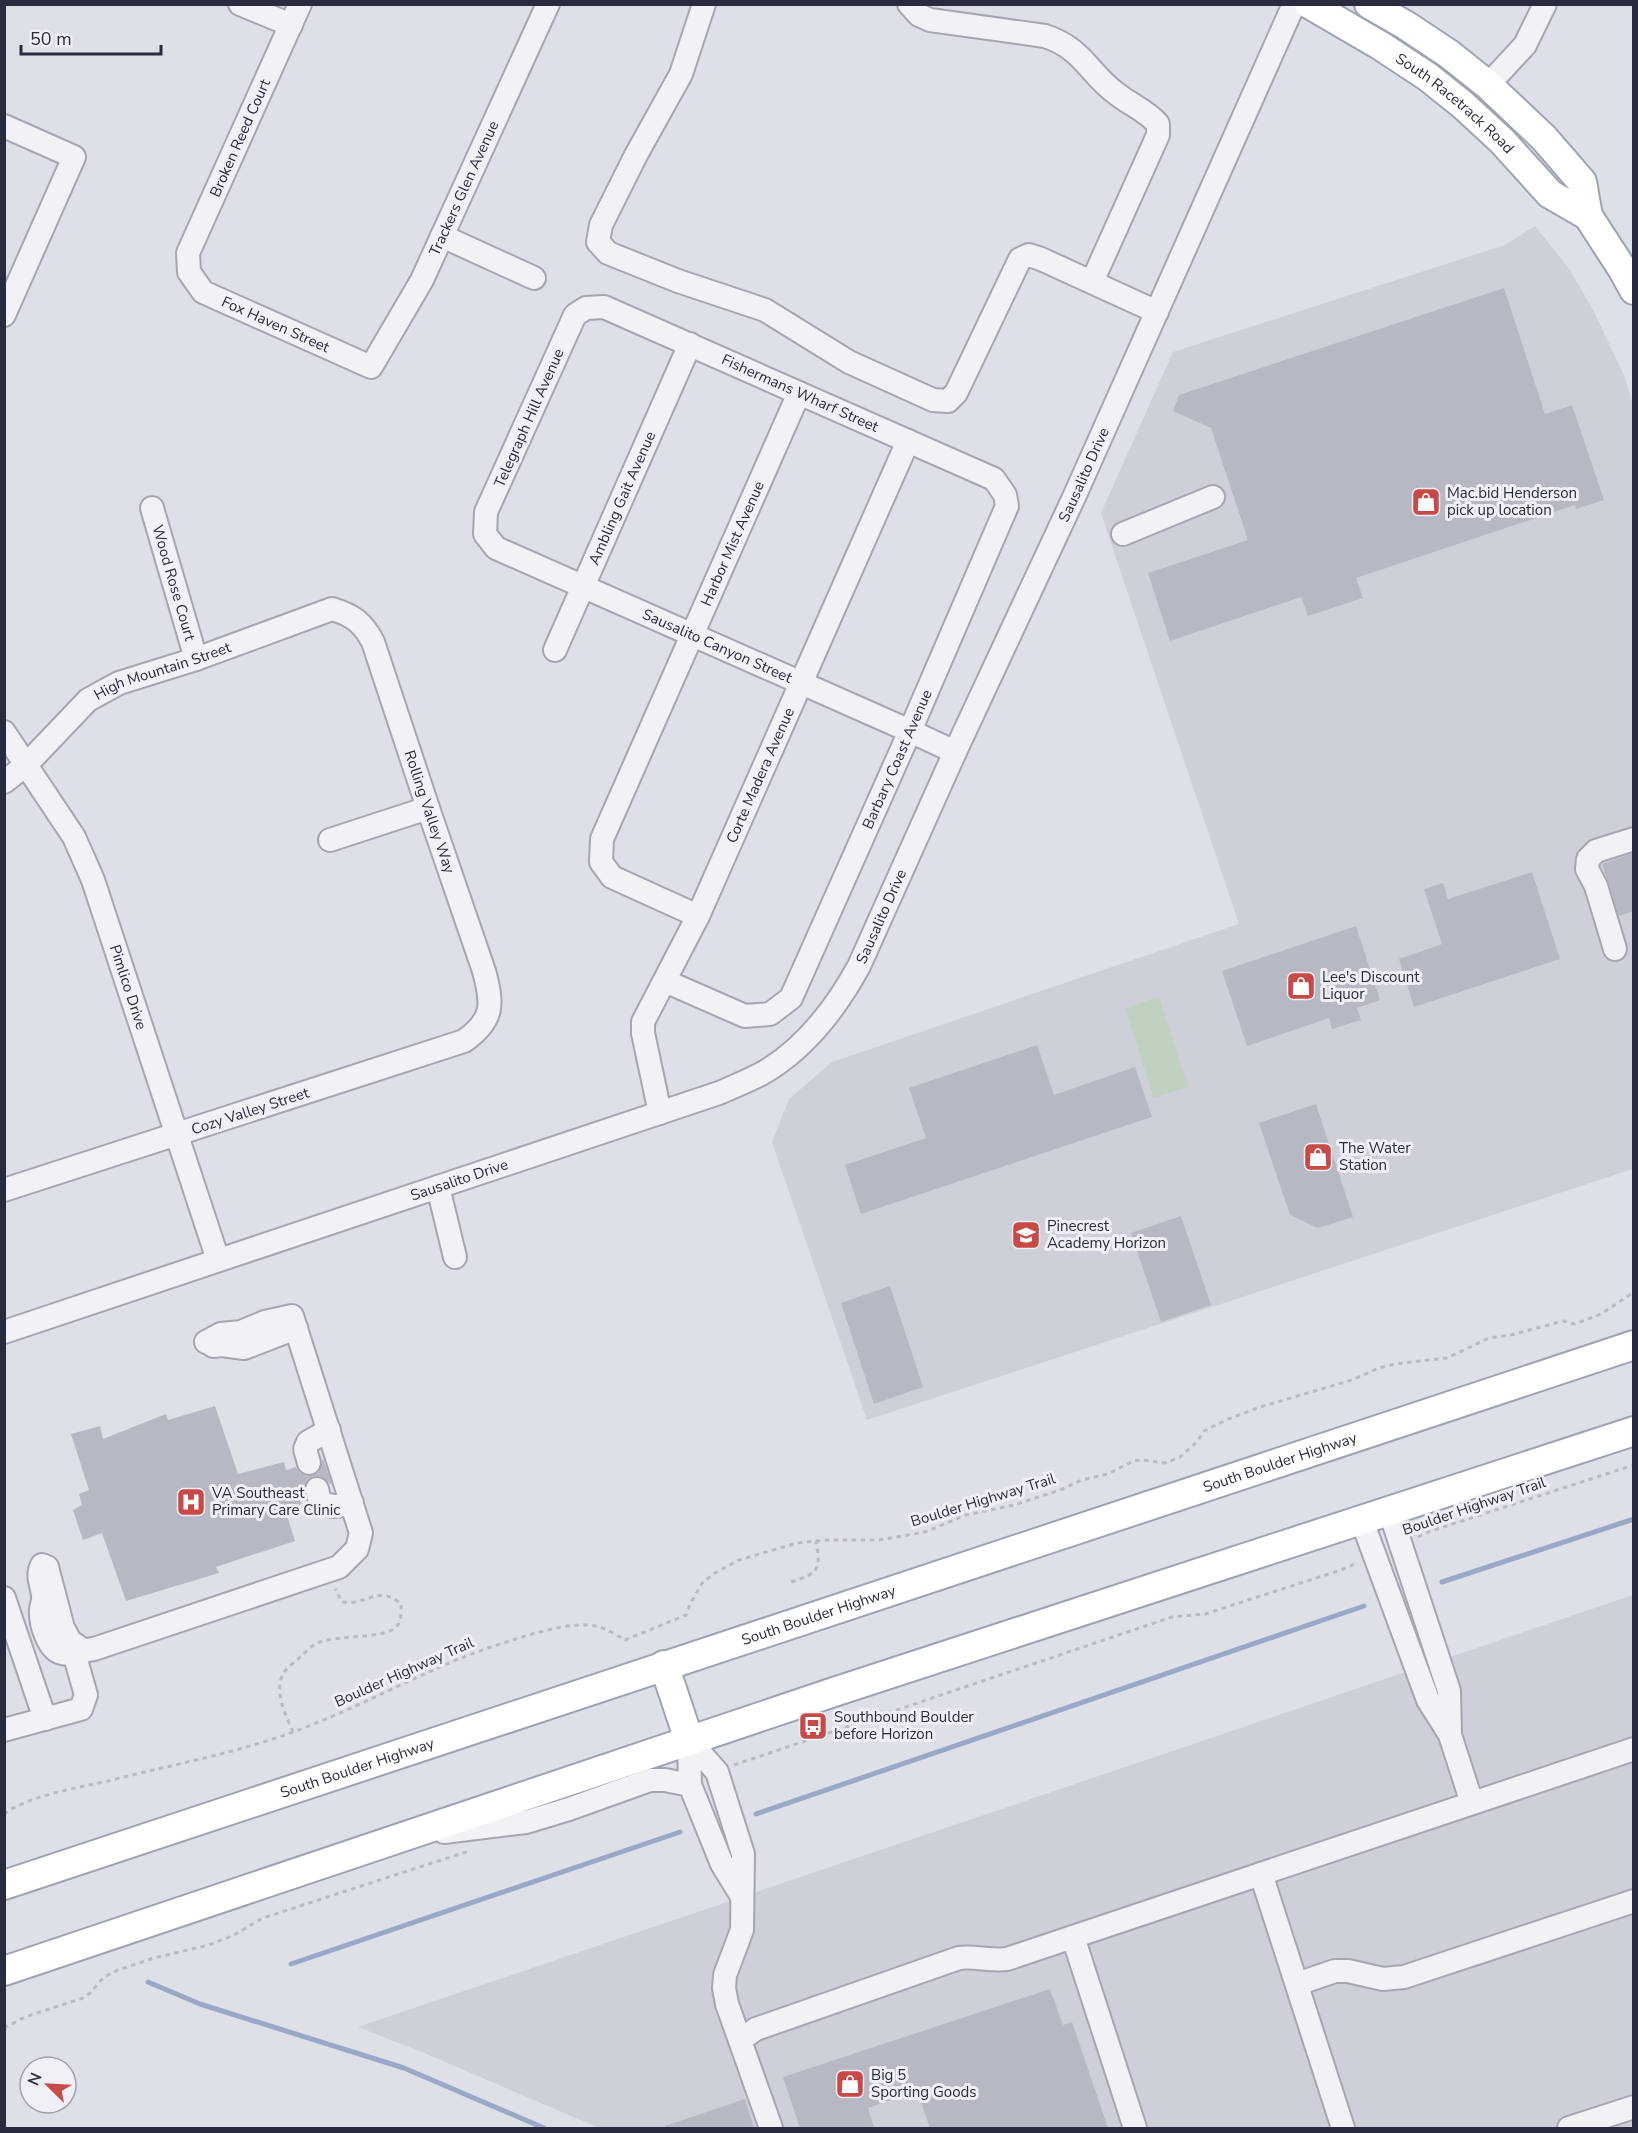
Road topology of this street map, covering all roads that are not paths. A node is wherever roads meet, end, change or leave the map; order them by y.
1 (240, 4) edge
2 (300, 4) edge
3 (548, 4) edge
4 (704, 4) edge
5 (909, 4) edge
6 (1294, 4) edge
7 (1309, 4) edge
8 (1370, 4) edge
9 (1545, 4) edge
10 (291, 25) junction
11 (1488, 85) junction
12 (4, 126) edge
13 (1588, 216) junction
14 (442, 236) junction
15 (189, 272) joint
16 (534, 278) dead end
17 (1092, 282) junction
18 (1634, 290) edge
19 (586, 308) joint
20 (1157, 312) junction
21 (4, 315) edge
22 (690, 344) junction
23 (371, 367) joint
24 (799, 393) junction
25 (908, 441) junction
26 (1005, 495) joint
27 (1213, 497) dead end
28 (152, 508) dead end
29 (485, 534) joint
30 (1123, 534) dead end
31 (583, 586) junction
32 (349, 614) joint
33 (692, 635) junction
34 (555, 650) dead end
35 (196, 659) junction
36 (801, 683) junction
37 (910, 731) junction
38 (4, 732) edge
39 (955, 752) junction
40 (27, 765) junction
41 (4, 782) edge
42 (428, 808) junction
43 (1634, 839) edge
44 (330, 840) dead end
45 (698, 916) junction
46 (1616, 949) dead end
47 (665, 981) junction
48 (487, 1019) joint
49 (660, 1113) junction
50 (175, 1134) junction
51 (438, 1187) junction
52 (4, 1190) edge
53 (454, 1257) dead end
54 (218, 1260) junction
55 (294, 1322) dead end
56 (4, 1332) edge
57 (1634, 1345) edge
58 (328, 1430) junction
59 (1634, 1431) edge
60 (309, 1463) dead end
61 (317, 1490) dead end
62 (352, 1503) junction
63 (1390, 1512) junction
64 (1362, 1521) junction
65 (4, 1598) edge
66 (664, 1665) junction
67 (45, 1719) junction
68 (4, 1730) edge
69 (1450, 1735) junction
70 (689, 1740) junction
71 (1634, 1749) edge
72 (690, 1785) junction
73 (1473, 1803) junction
74 (403, 1837) junction
75 (1261, 1874) junction
76 (5, 1883) edge
77 (741, 1895) junction
78 (1634, 1901) edge
79 (1073, 1937) junction
80 (4, 1971) edge
81 (1296, 1984) junction
82 (740, 2040) junction
83 (1634, 2107) edge
84 (771, 2128) edge
85 (1135, 2128) edge
86 (1343, 2128) edge
87 (1569, 2128) edge

1 - 10 street
2 - 10 street, Broken Reed Court
3 - 14 street, Trackers Glen Avenue
4 - 17 street
5 - 17 street
6 - 20 street, Sausalito Drive
7 - 13 main road, South Racetrack Road
8 - 11 main road, South Racetrack Road
9 - 11 street
10 - 15 street, Broken Reed Court
11 - 13 main road, South Racetrack Road
12 - 21 street
13 - 18 main road, South Racetrack Road
14 - 16 street
14 - 23 street, Trackers Glen Avenue
15 - 23 street, Fox Haven Street
17 - 20 street
19 - 22 street, Fishermans Wharf Street
19 - 29 street, Telegraph Hill Avenue
20 - 39 street, Sausalito Drive
22 - 24 street, Fishermans Wharf Street
22 - 31 street, Ambling Gait Avenue
24 - 25 street, Fishermans Wharf Street
24 - 33 street, Harbor Mist Avenue
25 - 26 street, Fishermans Wharf Street
25 - 36 street, Corte Madera Avenue
26 - 37 street, Barbary Coast Avenue
27 - 30 street
28 - 35 street, Wood Rose Court
29 - 31 street, Sausalito Canyon Street
31 - 33 street, Sausalito Canyon Street
31 - 34 street, Ambling Gait Avenue
32 - 35 street, High Mountain Street
32 - 42 street, Rolling Valley Way
33 - 36 street, Sausalito Canyon Street
33 - 45 street, Harbor Mist Avenue
35 - 40 street, High Mountain Street
36 - 37 street, Sausalito Canyon Street
36 - 45 street, Corte Madera Avenue
37 - 39 street, Sausalito Canyon Street
37 - 47 street, Barbary Coast Avenue
38 - 40 street, Pimlico Drive
39 - 49 street, Sausalito Drive
40 - 41 street, High Mountain Street
40 - 50 street, Pimlico Drive
42 - 44 street
42 - 48 street, Rolling Valley Way
43 - 46 street
45 - 47 street, Corte Madera Avenue
47 - 49 street, Corte Madera Avenue
48 - 50 street, Cozy Valley Street
49 - 51 street, Sausalito Drive
50 - 52 street, Cozy Valley Street
50 - 54 street, Pimlico Drive
51 - 53 street
51 - 54 street, Sausalito Drive
54 - 56 street, Sausalito Drive
55 - 58 street
57 - 66 main road, South Boulder Highway
58 - 60 street
58 - 62 street
59 - 63 main road
61 - 62 street
62 - 67 street
63 - 64 main road
63 - 69 street
64 - 69 street
64 - 70 main road
65 - 67 street
66 - 70 main road
66 - 76 main road, South Boulder Highway
67 - 68 street
69 - 73 street
70 - 72 street
70 - 74 main road
70 - 77 street
71 - 73 street
72 - 74 street
72 - 77 street
73 - 75 street
74 - 80 main road
75 - 79 street
75 - 81 street
77 - 82 street
78 - 81 street
79 - 82 street
79 - 85 street
81 - 86 street
82 - 84 street
83 - 87 street

